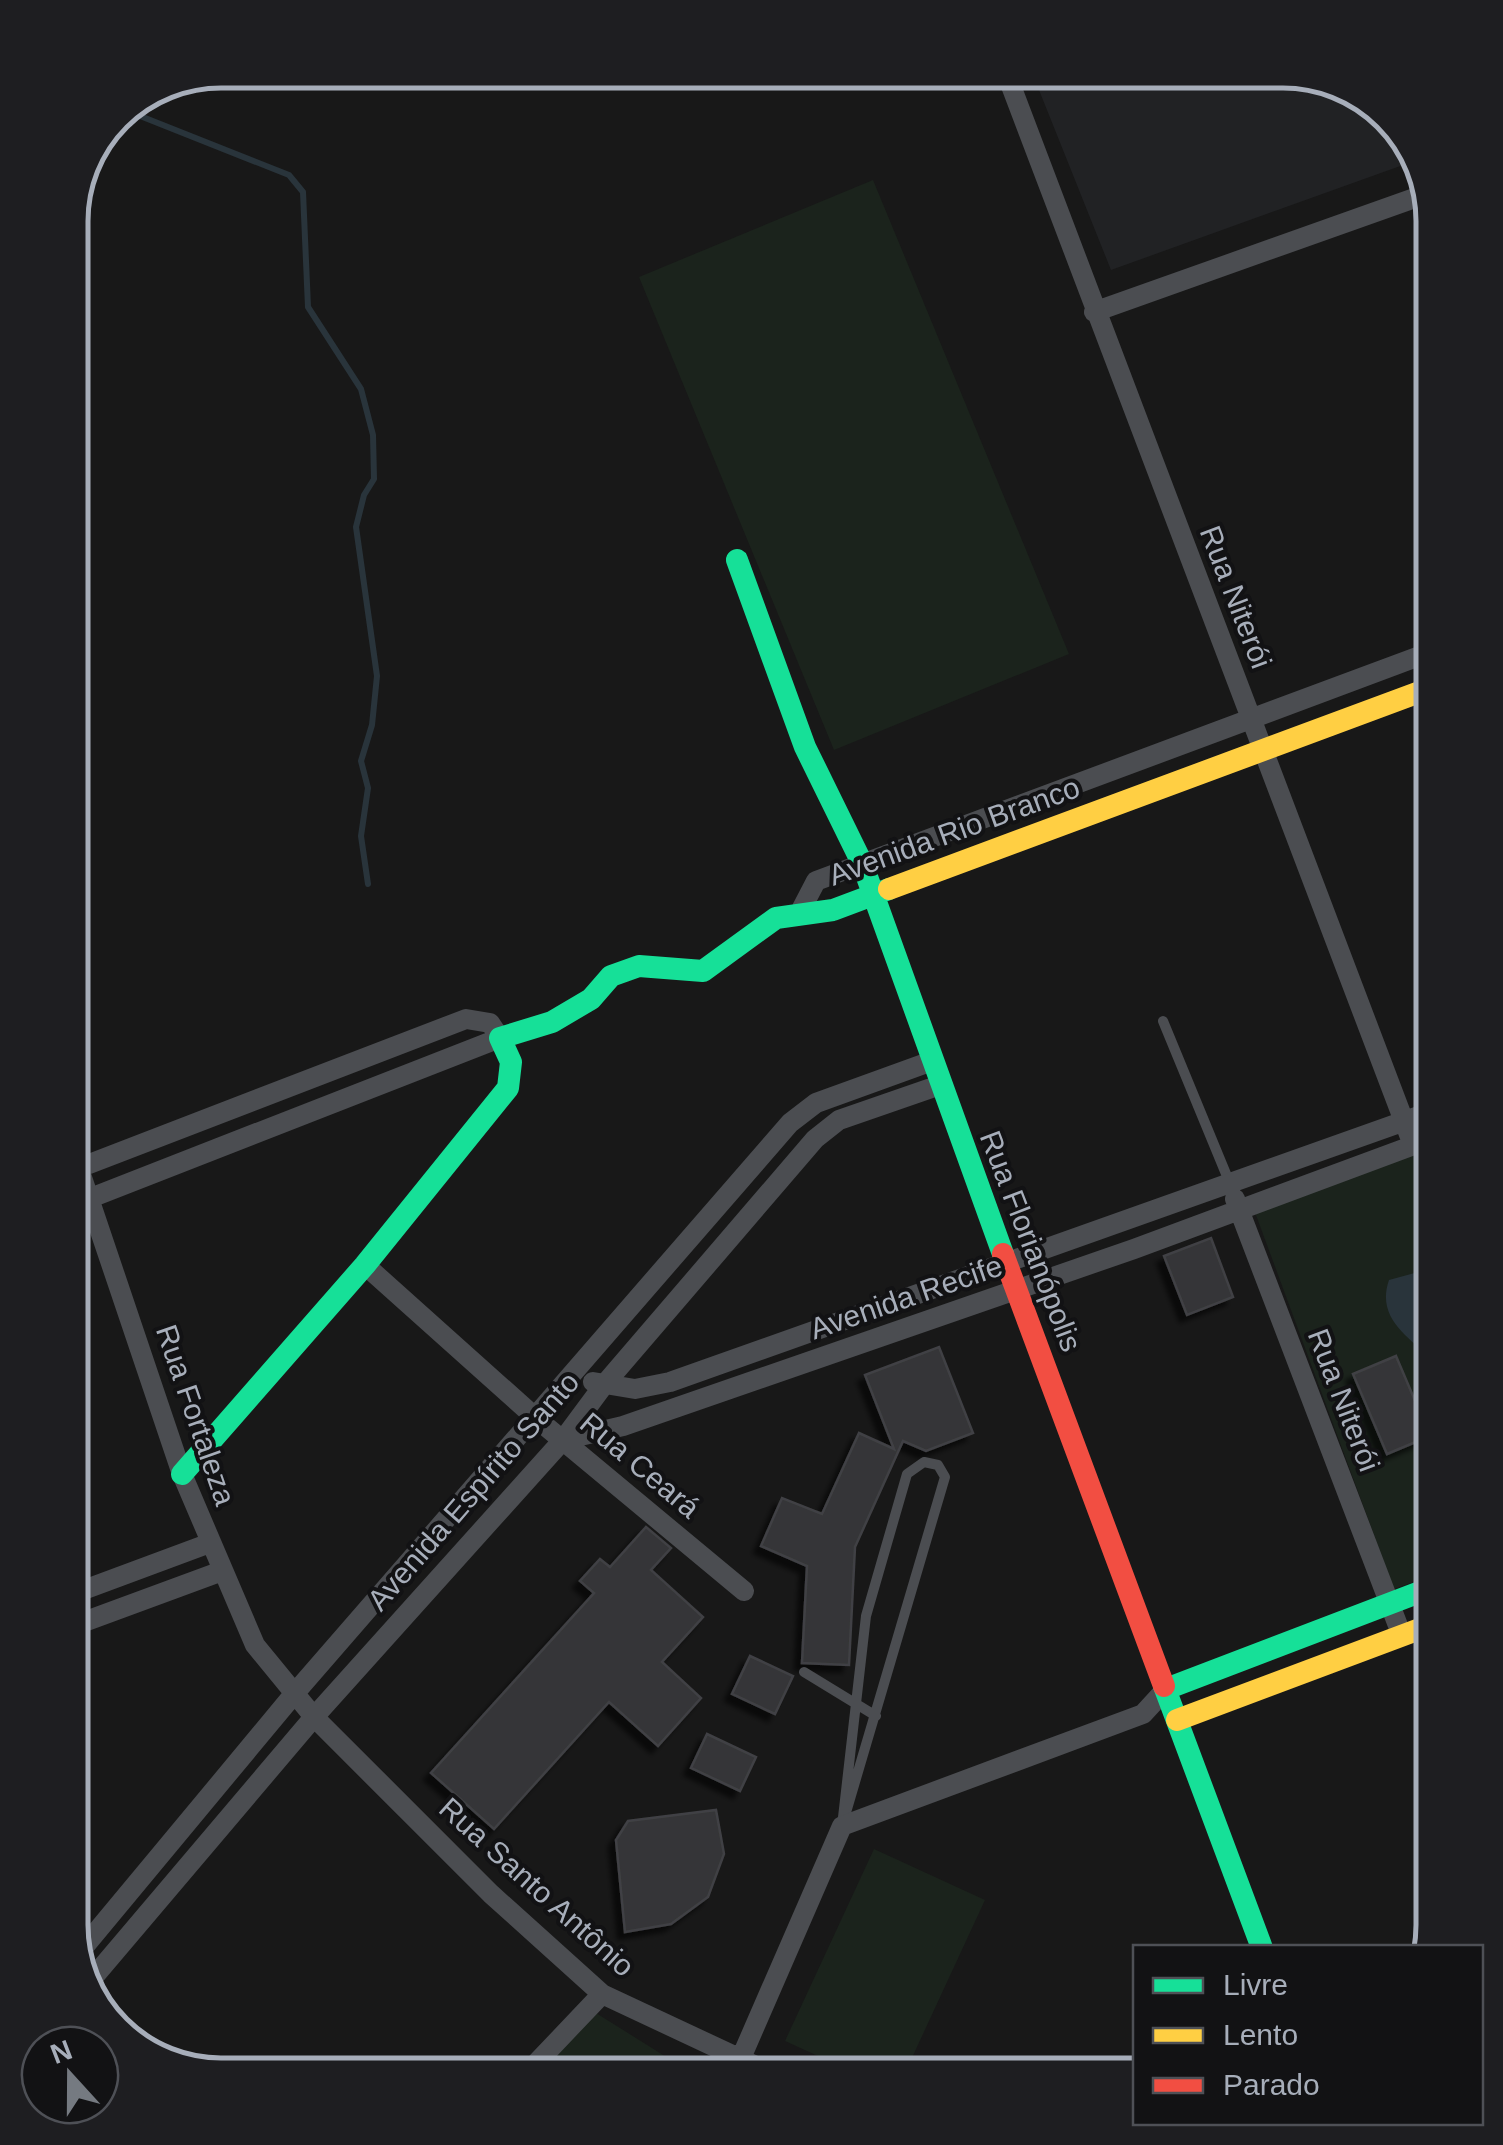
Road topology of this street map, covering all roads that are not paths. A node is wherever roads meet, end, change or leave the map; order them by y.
1 (1012, 88) edge
2 (1413, 199) edge
3 (1094, 312) junction
4 (738, 560) dead end
5 (1416, 657) edge
6 (1398, 664) junction
7 (1416, 685) edge
8 (1416, 694) edge
9 (1250, 716) junction
10 (1262, 750) junction
11 (1065, 786) junction
12 (1078, 819) junction
13 (973, 821) junction
14 (986, 853) junction
15 (862, 863) junction
16 (874, 895) junction
17 (802, 908) junction
18 (1163, 1021) dead end
19 (500, 1038) junction
20 (932, 1061) junction
21 (296, 1084) junction
22 (940, 1085) junction
23 (308, 1114) junction
24 (1416, 1117) edge
25 (198, 1122) junction
26 (1404, 1122) junction
27 (1416, 1134) edge
28 (1416, 1144) edge
29 (209, 1153) junction
30 (88, 1165) edge
31 (1231, 1186) junction
32 (88, 1194) edge
33 (91, 1199) junction
34 (88, 1200) edge
35 (1239, 1209) junction
36 (1125, 1222) junction
37 (1134, 1249) junction
38 (1009, 1264) junction
39 (365, 1265) junction
40 (1018, 1290) junction
41 (868, 1314) junction
42 (875, 1339) junction
43 (574, 1374) junction
44 (603, 1386) junction
45 (537, 1419) junction
46 (564, 1440) junction
47 (182, 1474) junction
48 (431, 1539) junction
49 (210, 1543) junction
50 (455, 1560) junction
51 (222, 1571) junction
52 (88, 1588) edge
53 (744, 1591) dead end
54 (1416, 1593) edge
55 (1390, 1603) junction
56 (88, 1620) edge
57 (1416, 1631) edge
58 (1402, 1636) junction
59 (804, 1672) dead end
60 (1166, 1688) junction
61 (294, 1694) junction
62 (853, 1704) junction
63 (1143, 1714) junction
64 (876, 1716) junction
65 (314, 1717) junction
66 (1177, 1720) junction
67 (842, 1826) junction
68 (147, 1870) junction
69 (168, 1890) junction
70 (89, 1941) edge
71 (1261, 1945) edge
72 (97, 1973) edge
73 (602, 1994) junction
74 (542, 2057) edge
75 (740, 2057) edge
76 (741, 2058) edge

1 - 3 street, Rua Niterói
2 - 3 street
3 - 9 street, Rua Niterói
4 - 15 street, Rua Florianópolis
5 - 6 street, Avenida Rio Branco
6 - 7 street
6 - 9 street, Avenida Rio Branco
8 - 10 street, Avenida Rio Branco
9 - 10 street, Rua Niterói
9 - 11 street, Avenida Rio Branco
10 - 12 street, Avenida Rio Branco
10 - 26 street, Rua Niterói
11 - 12 street
11 - 13 street, Avenida Rio Branco
12 - 14 street, Avenida Rio Branco
13 - 14 street
13 - 15 street, Avenida Rio Branco
14 - 16 street, Avenida Rio Branco
15 - 16 street, Rua Florianópolis
15 - 17 street, Avenida Rio Branco
16 - 17 street, Avenida Rio Branco
16 - 20 street, Rua Florianópolis
17 - 19 street
18 - 31 lane
19 - 21 street
19 - 23 street
19 - 39 street
20 - 22 street, Rua Florianópolis
20 - 43 street, Avenida Espírito Santo
21 - 23 street
21 - 25 street
22 - 38 street, Rua Florianópolis
22 - 44 street, Avenida Espírito Santo
23 - 29 street
24 - 26 street, Avenida Recife
25 - 29 street
25 - 30 street
26 - 27 street, Rua Niterói
26 - 31 street, Avenida Recife
28 - 35 street, Avenida Recife
29 - 33 street
31 - 35 street, Rua Niterói
31 - 36 street, Avenida Recife
32 - 33 street, Rua Fortaleza
33 - 34 street
33 - 47 street, Rua Fortaleza
35 - 37 street, Avenida Recife
35 - 55 street, Rua Niterói
36 - 37 street
36 - 38 street, Avenida Recife
37 - 40 street, Avenida Recife
38 - 40 street, Rua Florianópolis
38 - 41 street, Avenida Recife
39 - 45 street, Rua Ceará
39 - 47 street
40 - 42 street, Avenida Recife
40 - 60 street, Rua Florianópolis
41 - 42 street
41 - 44 street, Avenida Recife
42 - 46 street, Avenida Recife
43 - 44 street, Avenida Recife
43 - 45 street, Avenida Espírito Santo
44 - 46 street, Avenida Espírito Santo
45 - 46 street, Rua Ceará
45 - 48 street, Avenida Espírito Santo
46 - 50 street, Avenida Espírito Santo
46 - 53 street, Rua Ceará
47 - 49 street, Rua Fortaleza
48 - 50 street
48 - 61 street, Avenida Espírito Santo
49 - 51 street, Rua Fortaleza
49 - 52 street
50 - 65 street, Avenida Espírito Santo
51 - 56 street
51 - 61 street, Rua Fortaleza
54 - 55 street
55 - 58 street, Rua Niterói
55 - 60 street
57 - 58 street
58 - 66 street
59 - 62 lane
60 - 63 street
60 - 66 street, Rua Florianópolis
61 - 65 street, Rua Santo Antônio
61 - 68 street, Avenida Espírito Santo
62 - 64 lane
62 - 64 lane
62 - 67 lane
63 - 66 street
63 - 67 street
64 - 67 lane
65 - 69 street, Avenida Espírito Santo
65 - 73 street, Rua Santo Antônio
66 - 71 street, Rua Florianópolis
67 - 76 street
68 - 69 street
68 - 70 street, Avenida Espírito Santo
69 - 72 street, Avenida Espírito Santo
73 - 74 street
73 - 75 street, Rua Santo Antônio

